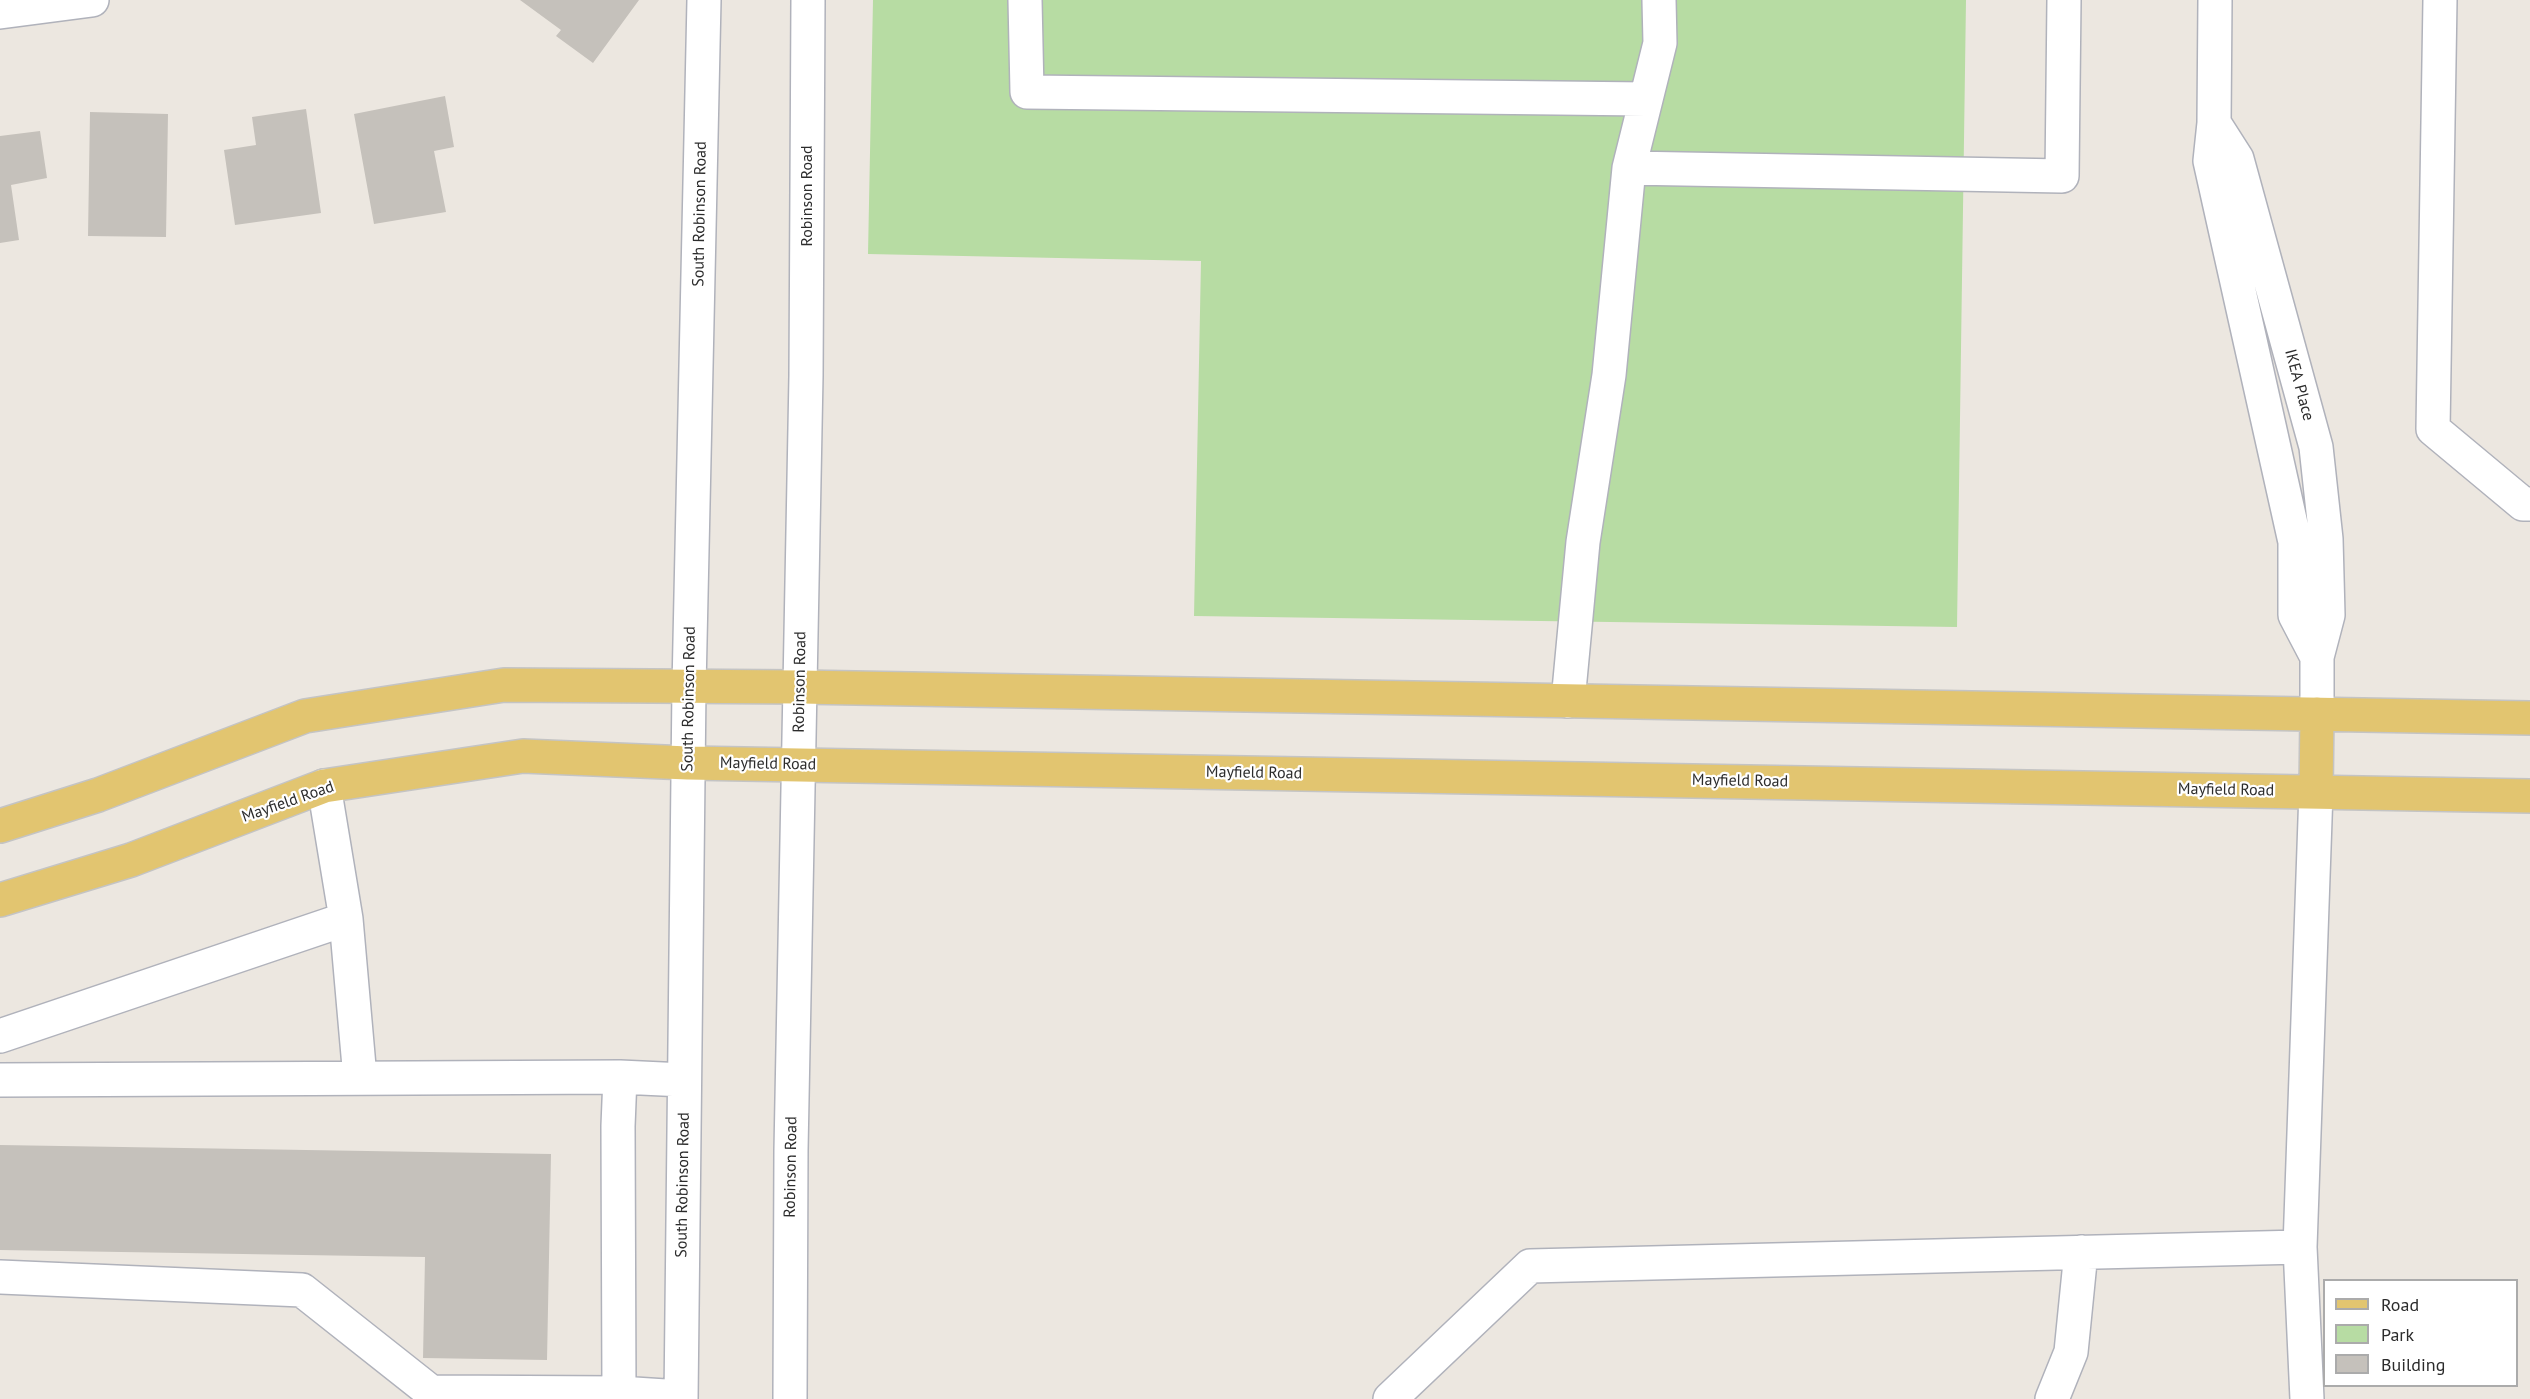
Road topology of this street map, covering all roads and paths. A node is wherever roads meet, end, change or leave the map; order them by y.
1 (92, 0) edge
2 (704, 0) edge
3 (808, 0) edge
4 (1025, 0) edge
5 (1659, 0) edge
6 (2064, 0) edge
7 (2215, 0) edge
8 (2440, 0) edge
9 (0, 12) edge
10 (1646, 99) junction
11 (1629, 168) junction
12 (2530, 504) edge
13 (689, 687) junction
14 (800, 687) junction
15 (1568, 701) junction
16 (2317, 714) junction
17 (2530, 718) edge
18 (688, 763) junction
19 (799, 765) junction
20 (324, 786) junction
21 (2316, 791) junction
22 (2530, 796) edge
23 (0, 826) edge
24 (0, 900) edge
25 (346, 919) junction
26 (0, 1036) edge
27 (620, 1077) junction
28 (360, 1078) junction
29 (0, 1080) edge
30 (684, 1080) junction
31 (2300, 1247) junction
32 (2081, 1252) junction
33 (0, 1277) edge
34 (619, 1393) junction
35 (681, 1398) edge
36 (790, 1399) edge
37 (1390, 1399) edge
38 (2052, 1399) edge
39 (2307, 1399) edge

1 - 9 street
2 - 13 street, South Robinson Road
3 - 14 street, Robinson Road
4 - 10 street
5 - 10 street
6 - 11 street
7 - 16 street, IKEA Place
8 - 12 street
10 - 11 street
11 - 15 street
13 - 14 main road
13 - 18 street, South Robinson Road
13 - 23 main road
14 - 15 main road
14 - 19 street, Robinson Road
15 - 16 main road
16 - 17 main road
16 - 21 main road
18 - 19 main road, Mayfield Road
18 - 20 main road, Mayfield Road
18 - 30 street, South Robinson Road
19 - 21 main road, Mayfield Road
19 - 36 street, Robinson Road
20 - 24 main road, Mayfield Road
20 - 25 street
21 - 22 main road, Mayfield Road
21 - 31 street
25 - 26 street
25 - 28 street
27 - 28 street
27 - 30 street
27 - 34 street
28 - 29 street
30 - 35 street, South Robinson Road
31 - 32 street
31 - 39 street
32 - 37 street
32 - 38 street
33 - 34 street
34 - 35 street

